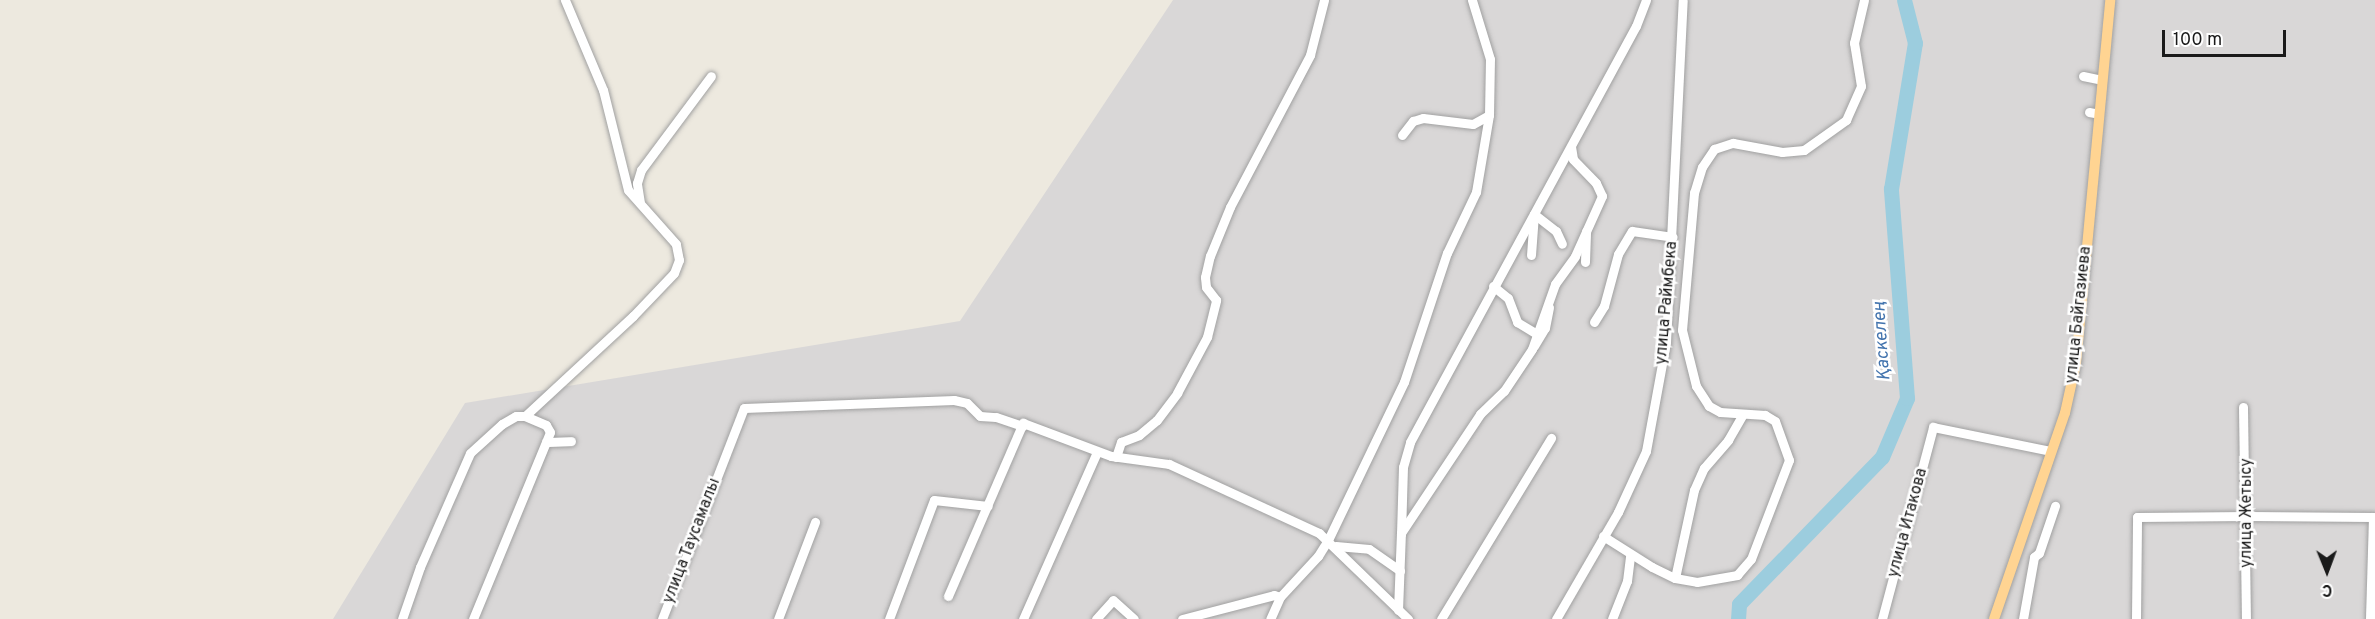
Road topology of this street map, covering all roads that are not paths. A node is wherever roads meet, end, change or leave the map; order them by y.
1 (565, 0) edge
2 (1324, 0) edge
3 (1472, 0) edge
4 (1646, 0) edge
5 (1683, 0) edge
6 (1864, 0) edge
7 (2110, 0) edge
8 (711, 76) dead end
9 (2083, 76) dead end
10 (2102, 80) junction
11 (1489, 115) junction
12 (1402, 135) dead end
13 (1571, 147) junction
14 (640, 203) junction
15 (1534, 214) junction
16 (1586, 228) junction
17 (1673, 237) junction
18 (1562, 244) dead end
19 (1531, 255) dead end
20 (1585, 262) dead end
21 (1493, 286) junction
22 (1549, 298) junction
23 (1594, 322) dead end
24 (1535, 333) junction
25 (1532, 349) junction
26 (2243, 407) dead end
27 (1743, 414) junction
28 (525, 416) junction
29 (1022, 426) junction
30 (1551, 438) dead end
31 (571, 441) dead end
32 (546, 442) junction
33 (2051, 450) junction
34 (1097, 452) junction
35 (1116, 457) junction
36 (988, 506) junction
37 (2055, 506) dead end
38 (2248, 516) junction
39 (815, 522) dead end
40 (1401, 534) junction
41 (2375, 535) edge
42 (1603, 536) junction
43 (1332, 543) junction
44 (1630, 555) junction
45 (1400, 571) junction
46 (1675, 578) junction
47 (948, 596) dead end
48 (1280, 597) junction
49 (1398, 610) junction
50 (1203, 616) edge
51 (402, 619) edge
52 (473, 619) edge
53 (662, 619) edge
54 (778, 619) edge
55 (889, 619) edge
56 (1023, 619) edge
57 (1096, 619) edge
58 (1134, 619) edge
59 (1182, 619) edge
60 (1270, 619) edge
61 (1408, 619) edge
62 (1442, 619) edge
63 (1556, 619) edge
64 (1612, 619) edge
65 (1882, 619) edge
66 (1994, 619) edge
67 (2023, 619) edge
68 (2136, 619) edge
69 (2246, 619) edge
70 (2370, 619) edge

1 - 14 street
2 - 35 street
3 - 11 street
4 - 13 street
5 - 17 street, улица Раймбека
6 - 27 street
7 - 10 main road, улица Байгазиева
8 - 14 street
9 - 10 street
10 - 33 main road, улица Байгазиева
11 - 12 street
11 - 43 street
13 - 15 street
13 - 16 street
14 - 28 street
15 - 18 street
15 - 19 street
15 - 21 street
16 - 20 street
16 - 22 street
17 - 23 street
17 - 42 street, улица Раймбека
21 - 24 street
21 - 40 street
22 - 24 street
22 - 25 street
24 - 25 street
25 - 40 street
26 - 38 street, улица Жетысу
27 - 46 street
27 - 46 street
28 - 32 street
28 - 51 street
29 - 34 street, улица Таусамалы
29 - 36 street
29 - 53 street, улица Таусамалы
30 - 62 street
31 - 32 street
32 - 52 street
33 - 65 street, улица Итакова
33 - 66 main road, улица Байгазиева
34 - 35 street, улица Таусамалы
34 - 56 street
35 - 43 street, улица Таусамалы
36 - 47 street
36 - 55 street
37 - 67 street
38 - 41 street
38 - 68 street
38 - 69 street, улица Жетысу
39 - 54 street
40 - 45 street
41 - 70 street
42 - 44 street
42 - 63 street, улица Раймбека
43 - 45 street
43 - 48 street
43 - 49 street
44 - 46 street
44 - 64 street
45 - 49 street
48 - 50 street
48 - 60 street
49 - 61 street
50 - 59 street
57 - 58 street

